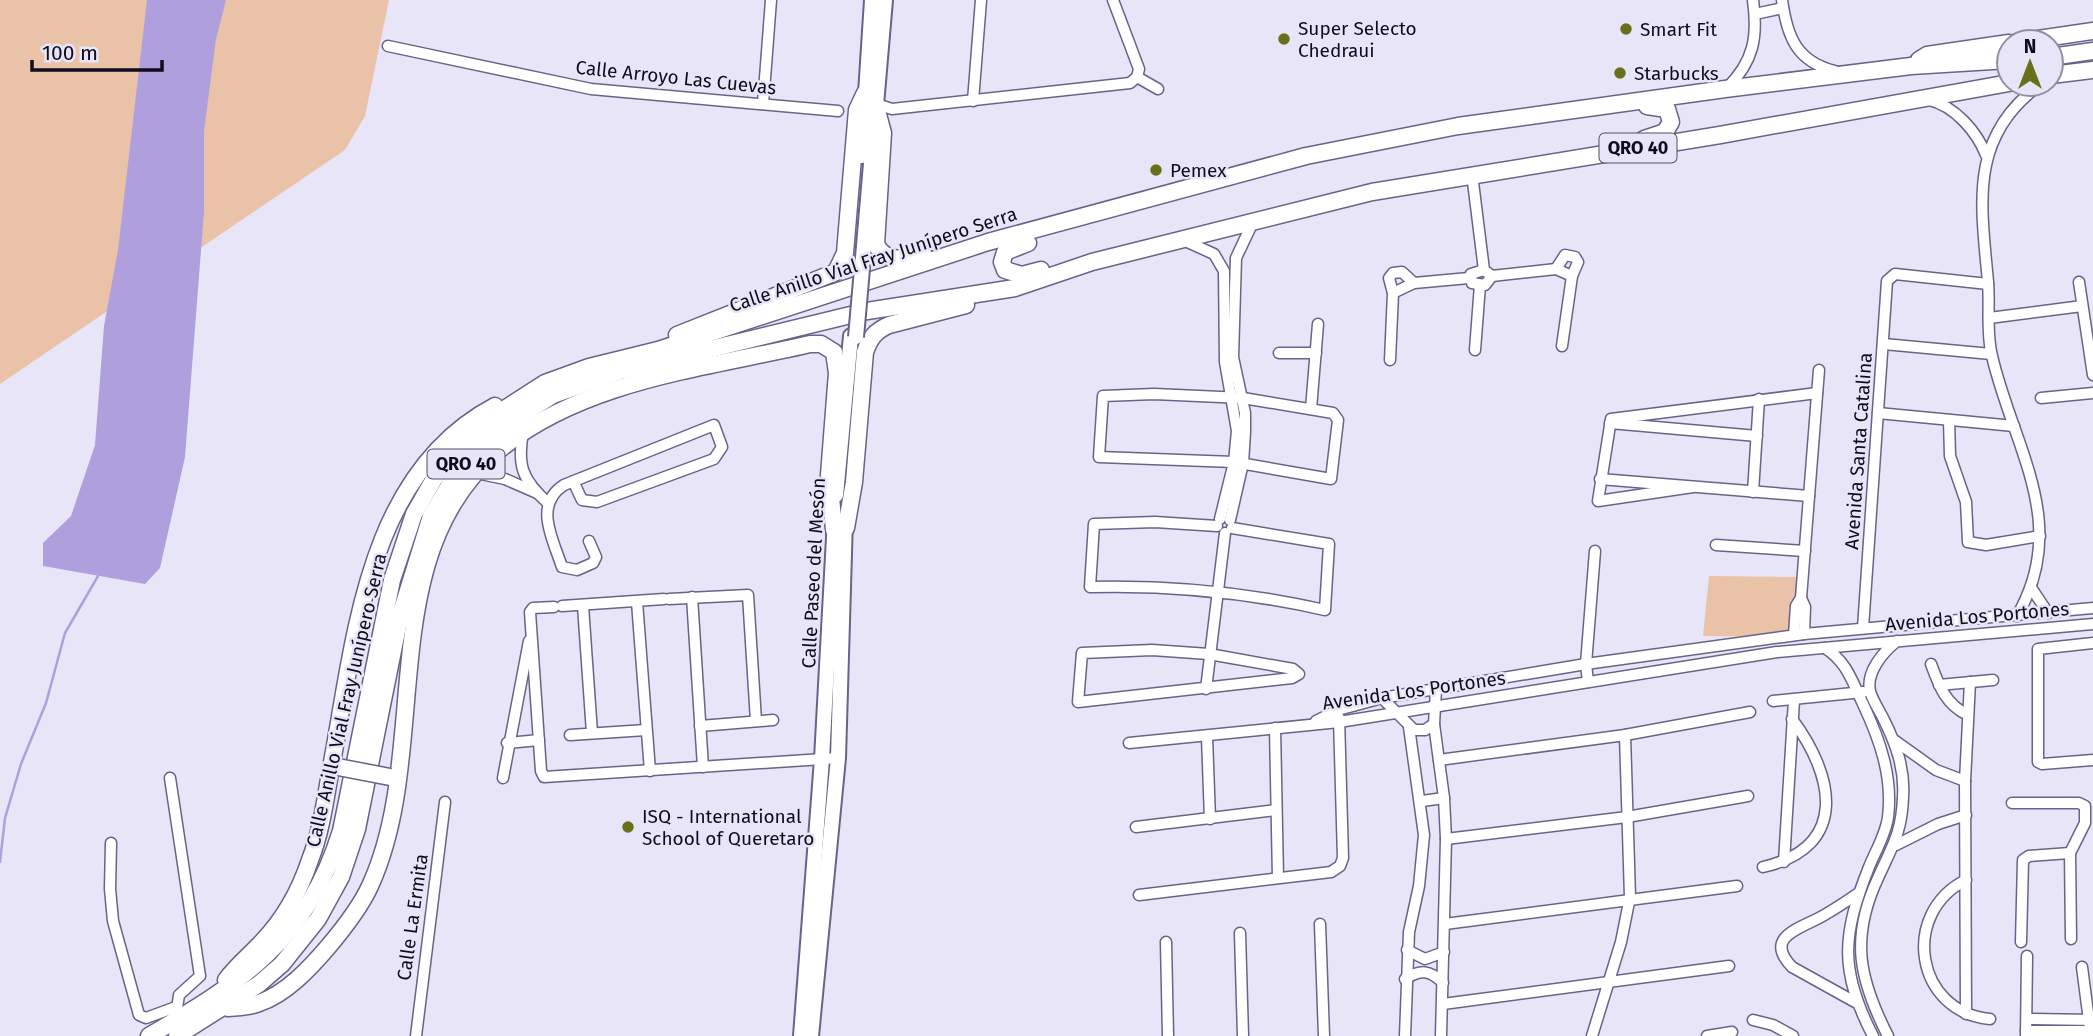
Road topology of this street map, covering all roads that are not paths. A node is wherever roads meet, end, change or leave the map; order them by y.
1 (771, 0) edge
2 (872, 0) edge
3 (886, 0) edge
4 (981, 0) edge
5 (1113, 0) edge
6 (1753, 0) edge
7 (1783, 4) edge
8 (1755, 14) junction
9 (2093, 31) edge
10 (2065, 35) edge
11 (1995, 45) edge
12 (388, 46) dead end
13 (2093, 51) edge
14 (2065, 55) edge
15 (1995, 61) edge
16 (1911, 66) junction
17 (2093, 70) edge
18 (1843, 73) junction
19 (2065, 75) edge
20 (1137, 77) junction
21 (1995, 85) edge
22 (1158, 89) dead end
23 (1725, 89) junction
24 (1918, 98) junction
25 (2026, 98) edge
26 (973, 101) junction
27 (763, 104) junction
28 (871, 106) junction
29 (838, 111) dead end
30 (1562, 113) junction
31 (1986, 155) junction
32 (1568, 159) junction
33 (1472, 174) junction
34 (1133, 203) junction
35 (1253, 221) junction
36 (1183, 239) junction
37 (988, 243) junction
38 (1236, 258) junction
39 (1220, 261) junction
40 (1092, 262) junction
41 (1556, 269) junction
42 (1481, 270) junction
43 (1572, 276) junction
44 (2079, 282) dead end
45 (1414, 283) junction
46 (1988, 284) junction
47 (1480, 285) junction
48 (1014, 288) junction
49 (1393, 293) junction
50 (2082, 306) junction
51 (1229, 317) junction
52 (1989, 318) junction
53 (1318, 324) dead end
54 (790, 332) junction
55 (859, 338) junction
56 (1884, 344) junction
57 (1562, 346) dead end
58 (1475, 350) dead end
59 (834, 352) junction
60 (1279, 353) dead end
61 (1316, 353) junction
62 (1991, 354) junction
63 (1390, 360) dead end
64 (609, 363) junction
65 (700, 370) junction
66 (1819, 370) dead end
67 (2093, 374) edge
68 (545, 383) junction
69 (1818, 393) junction
70 (2093, 393) edge
71 (1231, 397) junction
72 (1242, 398) junction
73 (2041, 398) dead end
74 (1759, 399) junction
75 (1311, 409) junction
76 (1878, 413) junction
77 (1949, 421) junction
78 (1610, 423) junction
79 (2014, 426) junction
80 (523, 431) junction
81 (1757, 436) junction
82 (1239, 463) junction
83 (475, 473) junction
84 (1600, 479) junction
85 (573, 481) junction
86 (1693, 487) junction
87 (1753, 492) junction
88 (537, 493) junction
89 (1809, 496) junction
90 (548, 503) junction
91 (1225, 525) junction
92 (840, 529) junction
93 (2040, 536) junction
94 (589, 541) dead end
95 (1716, 545) dead end
96 (1595, 551) dead end
97 (1805, 551) junction
98 (2032, 589) junction
99 (1218, 590) junction
100 (692, 597) junction
101 (637, 602) junction
102 (583, 606) junction
103 (2093, 608) edge
104 (2048, 613) junction
105 (2017, 616) junction
106 (2093, 624) edge
107 (1863, 628) junction
108 (531, 630) junction
109 (1799, 634) junction
110 (1776, 638) junction
111 (1897, 640) junction
112 (2093, 643) edge
113 (1825, 648) junction
114 (1777, 652) junction
115 (1209, 654) junction
116 (1586, 664) junction
117 (1931, 664) dead end
118 (1993, 680) dead end
119 (1588, 682) junction
120 (1970, 682) junction
121 (1939, 685) junction
122 (1206, 689) junction
123 (1436, 690) junction
124 (1870, 690) junction
125 (1858, 693) junction
126 (1382, 698) junction
127 (1794, 700) junction
128 (1773, 701) dead end
129 (1437, 705) junction
130 (1338, 710) junction
131 (1393, 712) junction
132 (1750, 712) dead end
133 (1968, 715) junction
134 (1793, 719) junction
135 (773, 720) dead end
136 (756, 721) junction
137 (1314, 722) junction
138 (1339, 722) junction
139 (1434, 724) junction
140 (700, 726) junction
141 (1409, 727) junction
142 (1275, 728) junction
143 (646, 730) junction
144 (592, 733) junction
145 (570, 735) dead end
146 (1625, 735) junction
147 (1207, 737) junction
148 (539, 740) junction
149 (1894, 740) junction
150 (507, 743) junction
151 (1129, 743) dead end
152 (838, 758) junction
153 (822, 759) junction
154 (1439, 760) junction
155 (2093, 760) edge
156 (335, 766) junction
157 (703, 767) junction
158 (650, 771) junction
159 (170, 778) dead end
160 (394, 778) junction
161 (503, 778) dead end
162 (1965, 781) junction
163 (1748, 796) dead end
164 (1444, 798) junction
165 (1422, 801) junction
166 (445, 802) dead end
167 (2012, 803) dead end
168 (1276, 810) junction
169 (1966, 815) junction
170 (1424, 816) junction
171 (1446, 817) junction
172 (1627, 817) junction
173 (1210, 819) junction
174 (2089, 823) edge
175 (1136, 827) dead end
176 (1446, 839) junction
177 (111, 843) dead end
178 (1896, 845) junction
179 (2070, 853) junction
180 (1784, 863) junction
181 (1763, 867) dead end
182 (1867, 872) junction
183 (1878, 876) junction
184 (1278, 878) junction
185 (1966, 880) junction
186 (1737, 886) dead end
187 (1859, 893) junction
188 (1139, 895) dead end
189 (1630, 897) junction
190 (1320, 924) dead end
191 (1445, 924) junction
192 (1240, 933) dead end
193 (2071, 939) dead end
194 (1166, 942) dead end
195 (2021, 942) dead end
196 (1408, 950) junction
197 (1444, 952) junction
198 (2026, 956) dead end
199 (1729, 966) dead end
200 (2082, 967) dead end
201 (1405, 979) junction
202 (1443, 983) junction
203 (1609, 983) junction
204 (1855, 1002) junction
205 (219, 1003) junction
206 (1443, 1004) junction
207 (1966, 1014) junction
208 (809, 1016) junction
209 (1990, 1018) dead end
210 (1880, 1019) junction
211 (2026, 1019) junction
212 (1753, 1020) dead end
213 (176, 1021) edge
214 (2092, 1028) edge
215 (1773, 1031) edge
216 (1870, 1031) edge
217 (1732, 1032) dead end
218 (2026, 1034) edge
219 (149, 1036) edge
220 (415, 1036) edge
221 (801, 1036) edge
222 (811, 1036) edge
223 (1168, 1036) edge
224 (1243, 1036) edge
225 (1324, 1036) edge
226 (1405, 1036) edge
227 (1441, 1036) edge
228 (1592, 1036) edge
229 (1707, 1036) edge
230 (1793, 1036) edge
231 (1888, 1036) edge

1 - 27 street
2 - 28 main road
3 - 28 main road
4 - 26 street
5 - 20 street
6 - 8 street
7 - 8 street
7 - 18 street
8 - 23 street
9 - 10 highway
11 - 16 highway
12 - 27 street, Calle Arroyo Las Cuevas
13 - 14 highway
15 - 16 highway, Calle Anillo Vial Fray Junípero Serra / QRO 40
16 - 18 highway, Calle Anillo Vial Fray Junípero Serra / QRO 40
17 - 19 highway
18 - 23 highway, Calle Anillo Vial Fray Junípero Serra / QRO 40
20 - 22 street
20 - 26 street
21 - 24 highway, Calle Anillo Vial Fray Junípero Serra / QRO 40
23 - 30 highway, Calle Anillo Vial Fray Junípero Serra / QRO 40
24 - 31 street
24 - 32 highway, Calle Anillo Vial Fray Junípero Serra / QRO 40
25 - 31 street
26 - 28 street
27 - 29 street, Calle Arroyo Las Cuevas
28 - 37 highway
28 - 55 main road
28 - 64 highway
30 - 32 highway
30 - 34 highway, Calle Anillo Vial Fray Junípero Serra / QRO 40
31 - 46 street
32 - 33 highway, Calle Anillo Vial Fray Junípero Serra / QRO 40
33 - 35 highway, Calle Anillo Vial Fray Junípero Serra / QRO 40
33 - 42 street
34 - 37 highway, Calle Anillo Vial Fray Junípero Serra / QRO 40
34 - 40 highway
35 - 36 highway, Calle Anillo Vial Fray Junípero Serra / QRO 40
35 - 38 street
36 - 39 street
36 - 40 highway, Calle Anillo Vial Fray Junípero Serra / QRO 40
37 - 64 highway, Calle Anillo Vial Fray Junípero Serra / QRO 40
38 - 39 street
38 - 51 street
39 - 51 street
40 - 48 highway, Calle Anillo Vial Fray Junípero Serra / QRO 40
41 - 42 street
41 - 43 street
41 - 43 street
42 - 45 street
42 - 47 street
42 - 47 street
43 - 57 street
44 - 50 street
45 - 49 street
45 - 49 street
46 - 52 street
46 - 56 street, Avenida Santa Catalina
47 - 58 street
48 - 54 highway, Calle Anillo Vial Fray Junípero Serra / QRO 40
48 - 55 highway
49 - 63 street
50 - 52 street
50 - 67 street
51 - 71 street
51 - 72 street
52 - 62 street
53 - 61 street
54 - 65 highway
54 - 205 highway, Calle Anillo Vial Fray Junípero Serra / QRO 40
55 - 59 highway
55 - 92 highway
56 - 62 street
56 - 76 street, Avenida Santa Catalina
59 - 65 highway
59 - 92 highway
60 - 61 street
61 - 75 street
62 - 79 street
64 - 68 highway, Calle Anillo Vial Fray Junípero Serra / QRO 40
65 - 80 highway
66 - 69 street
68 - 156 highway
68 - 205 highway, Calle Anillo Vial Fray Junípero Serra / QRO 40
69 - 74 street
69 - 89 street
70 - 73 street
71 - 72 street
71 - 82 street
71 - 82 street
72 - 75 street
72 - 82 street
74 - 78 street
74 - 81 street
75 - 82 street
76 - 77 street
76 - 107 street, Avenida Santa Catalina
77 - 79 street
77 - 93 street
78 - 81 street
78 - 84 street
79 - 93 street
80 - 83 highway
80 - 88 street
81 - 87 street
82 - 91 street
83 - 88 street
83 - 160 highway
84 - 86 street
84 - 86 street
85 - 85 street
85 - 90 street
86 - 87 street
87 - 89 street
88 - 90 street
89 - 97 street
90 - 94 street
91 - 99 street
91 - 99 street
91 - 99 street
92 - 152 main road, Calle Paseo del Mesón
92 - 153 main road, Calle Paseo del Mesón
93 - 98 street
95 - 97 street
96 - 116 street
97 - 109 street
98 - 104 street
98 - 105 street
99 - 115 street
100 - 101 street
100 - 136 street
100 - 140 street
101 - 102 street
101 - 143 street
102 - 108 street
102 - 144 street
103 - 104 street, Avenida Los Portones
104 - 105 street, Avenida Los Portones
105 - 107 street, Avenida Los Portones
106 - 111 street, Avenida Los Portones
107 - 109 street, Avenida Los Portones
108 - 148 street
108 - 150 street
109 - 110 street, Avenida Los Portones
110 - 114 street
110 - 116 street, Avenida Los Portones
111 - 113 street, Avenida Los Portones
111 - 124 street
112 - 155 street
113 - 114 street, Avenida Los Portones
113 - 125 street
114 - 119 street, Avenida Los Portones
115 - 122 street
115 - 122 street
115 - 122 street
116 - 119 street
116 - 123 street, Avenida Los Portones
117 - 121 street
118 - 120 street
119 - 129 street, Avenida Los Portones
120 - 121 street
120 - 133 street
121 - 133 street
123 - 126 street, Avenida Los Portones
123 - 129 street
124 - 125 street
124 - 149 street
125 - 127 street
125 - 182 street
126 - 130 street, Avenida Los Portones
126 - 131 street
127 - 128 street
127 - 134 street
129 - 131 street, Avenida Los Portones
129 - 139 street
130 - 137 street, Avenida Los Portones
130 - 138 street
131 - 138 street, Avenida Los Portones
131 - 141 street
132 - 146 street
133 - 162 street
134 - 180 street
134 - 180 street
135 - 136 street
136 - 140 street
137 - 138 street, Avenida Los Portones
137 - 142 street
138 - 184 street
139 - 141 street
139 - 154 street
140 - 157 street
141 - 165 street
142 - 147 street
142 - 168 street
143 - 144 street
143 - 158 street
144 - 145 street
146 - 154 street
146 - 172 street
147 - 151 street
147 - 173 street
148 - 150 street
148 - 158 street
149 - 162 street
149 - 178 street
150 - 161 street
152 - 153 street
152 - 208 main road, Calle Paseo del Mesón
153 - 157 street
153 - 208 main road, Calle Paseo del Mesón
154 - 164 street
156 - 160 highway, bridge
156 - 205 highway
157 - 158 street
159 - 213 street
160 - 205 highway
162 - 169 street
163 - 172 street
164 - 165 street
164 - 171 street
165 - 170 street
166 - 220 street, Calle La Ermita
167 - 174 street
168 - 173 street
168 - 184 street
169 - 178 street
169 - 185 street
170 - 171 street
170 - 196 street
171 - 176 street
172 - 176 street
172 - 189 street
173 - 175 street
174 - 179 street
176 - 191 street
177 - 213 street
178 - 183 street
179 - 193 street
179 - 195 street
180 - 181 street
182 - 183 street
182 - 187 street
183 - 210 street
184 - 188 street
185 - 207 street
185 - 207 street
186 - 189 street
187 - 204 street
187 - 204 street
189 - 191 street
189 - 203 street
190 - 225 street
191 - 197 street
192 - 224 street
194 - 223 street
196 - 197 street
196 - 201 street
197 - 202 street
198 - 211 street
199 - 203 street
200 - 214 street
201 - 202 street
201 - 226 street
202 - 206 street
203 - 206 street
203 - 228 street
204 - 216 street
205 - 213 highway, Calle Anillo Vial Fray Junípero Serra / QRO 40
206 - 227 street
207 - 209 street
208 - 221 main road, Calle Paseo del Mesón
208 - 222 main road, Calle Paseo del Mesón
210 - 216 street
210 - 231 street
211 - 214 street
211 - 218 street
212 - 215 street
213 - 219 highway, Calle Anillo Vial Fray Junípero Serra / QRO 40
214 - 218 street
215 - 230 street
217 - 229 street

